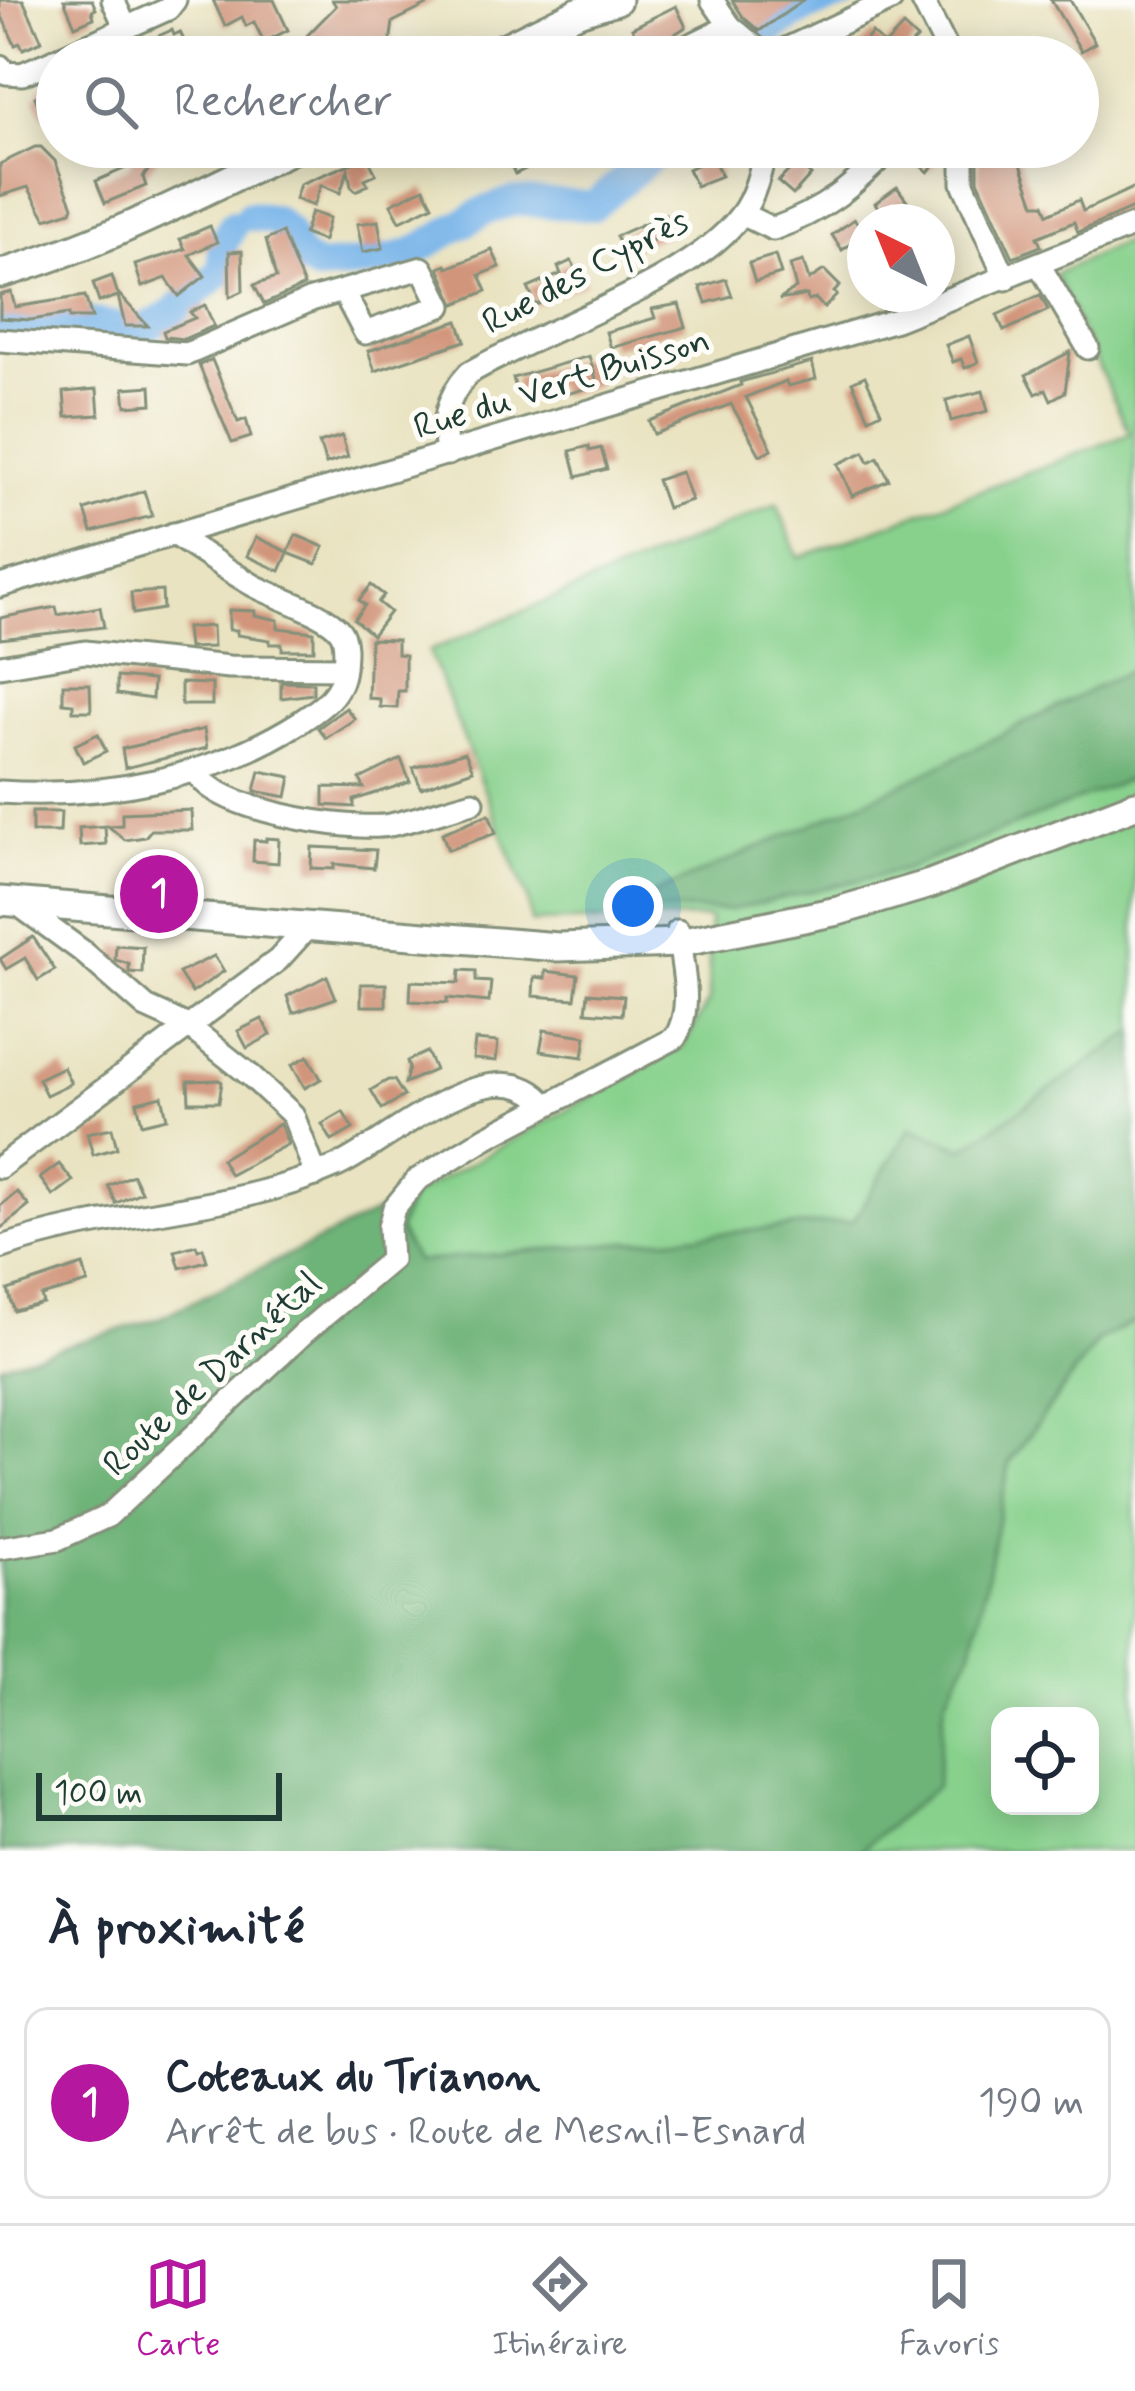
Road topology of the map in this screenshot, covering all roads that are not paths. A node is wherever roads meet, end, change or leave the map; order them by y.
1 (113, 0) edge
2 (175, 0) edge
3 (616, 0) edge
4 (712, 0) edge
5 (891, 0) edge
6 (922, 0) edge
7 (586, 6) edge
8 (730, 26) junction
9 (125, 28) junction
10 (107, 36) edge
11 (527, 36) edge
12 (709, 36) edge
13 (742, 36) edge
14 (813, 36) edge
15 (940, 36) edge
16 (0, 66) edge
17 (36, 68) edge
18 (253, 168) edge
19 (761, 168) edge
20 (871, 168) edge
21 (963, 168) edge
22 (742, 214) junction
23 (1135, 226) edge
24 (1040, 266) junction
25 (0, 274) edge
26 (1006, 279) junction
27 (344, 291) dead end
28 (0, 340) edge
29 (1088, 348) dead end
30 (448, 454) junction
31 (173, 534) junction
32 (0, 586) edge
33 (0, 666) edge
34 (344, 668) junction
35 (196, 770) junction
36 (0, 793) edge
37 (473, 802) dead end
38 (1135, 805) edge
39 (5, 897) edge
40 (262, 923) junction
41 (308, 927) junction
42 (678, 937) junction
43 (262, 968) junction
44 (188, 1026) junction
45 (546, 1105) junction
46 (0, 1167) edge
47 (316, 1175) junction
48 (0, 1248) edge
49 (0, 1548) edge

1 - 9 street
2 - 9 street
3 - 7 main road
4 - 8 street
5 - 14 street
6 - 15 street
7 - 11 main road
8 - 12 street
8 - 13 street
9 - 10 street
16 - 17 street
18 - 25 main road
19 - 22 street, Rue des Cyprès
20 - 22 street
21 - 26 street
22 - 30 street, Rue des Cyprès
23 - 24 street, Rue du Vert Buisson
24 - 26 street, Rue du Vert Buisson
24 - 29 street
26 - 30 street, Rue du Vert Buisson
27 - 28 street
30 - 31 street, Rue du Vert Buisson
31 - 32 street, Rue du Vert Buisson
31 - 34 street
33 - 34 street
34 - 35 street
35 - 36 street
35 - 37 street
38 - 42 main road
39 - 40 main road
39 - 42 main road
39 - 44 street
40 - 41 main road
40 - 43 street
41 - 42 main road
41 - 43 street
42 - 45 street
43 - 44 street
44 - 46 street
44 - 47 street
45 - 47 street
45 - 49 street, Route de Darnétal
47 - 48 street

